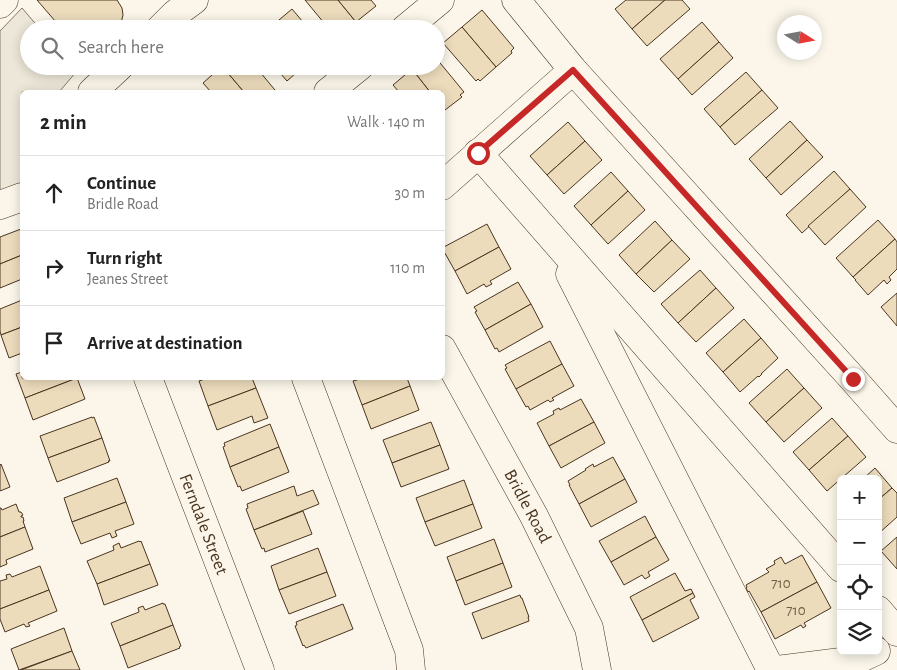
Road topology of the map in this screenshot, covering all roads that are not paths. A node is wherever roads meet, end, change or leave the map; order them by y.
1 (4, 0) edge
2 (440, 0) edge
3 (516, 0) edge
4 (0, 4) edge
5 (417, 20) edge
6 (573, 70) junction
7 (110, 75) edge
8 (349, 75) edge
9 (94, 90) edge
10 (330, 90) edge
11 (478, 153) junction
12 (445, 183) edge
13 (20, 198) edge
14 (0, 205) edge
15 (552, 237) junction
16 (445, 354) edge
17 (149, 380) edge
18 (307, 380) edge
19 (897, 429) edge
20 (838, 565) edge
21 (882, 615) edge
22 (897, 632) edge
23 (897, 642) edge
24 (882, 649) edge
25 (868, 655) edge
26 (260, 670) edge
27 (411, 670) edge
28 (597, 670) edge
29 (771, 670) edge
30 (777, 670) edge

1 - 4 street
2 - 5 street
3 - 6 street
6 - 11 street
6 - 19 street
7 - 9 street
8 - 10 street
11 - 12 street
11 - 15 street
13 - 14 street
15 - 20 street
15 - 29 street
16 - 28 street, Bridle Road
17 - 26 street, Ferndale Street
18 - 27 street
21 - 22 street
23 - 24 street
25 - 30 street

